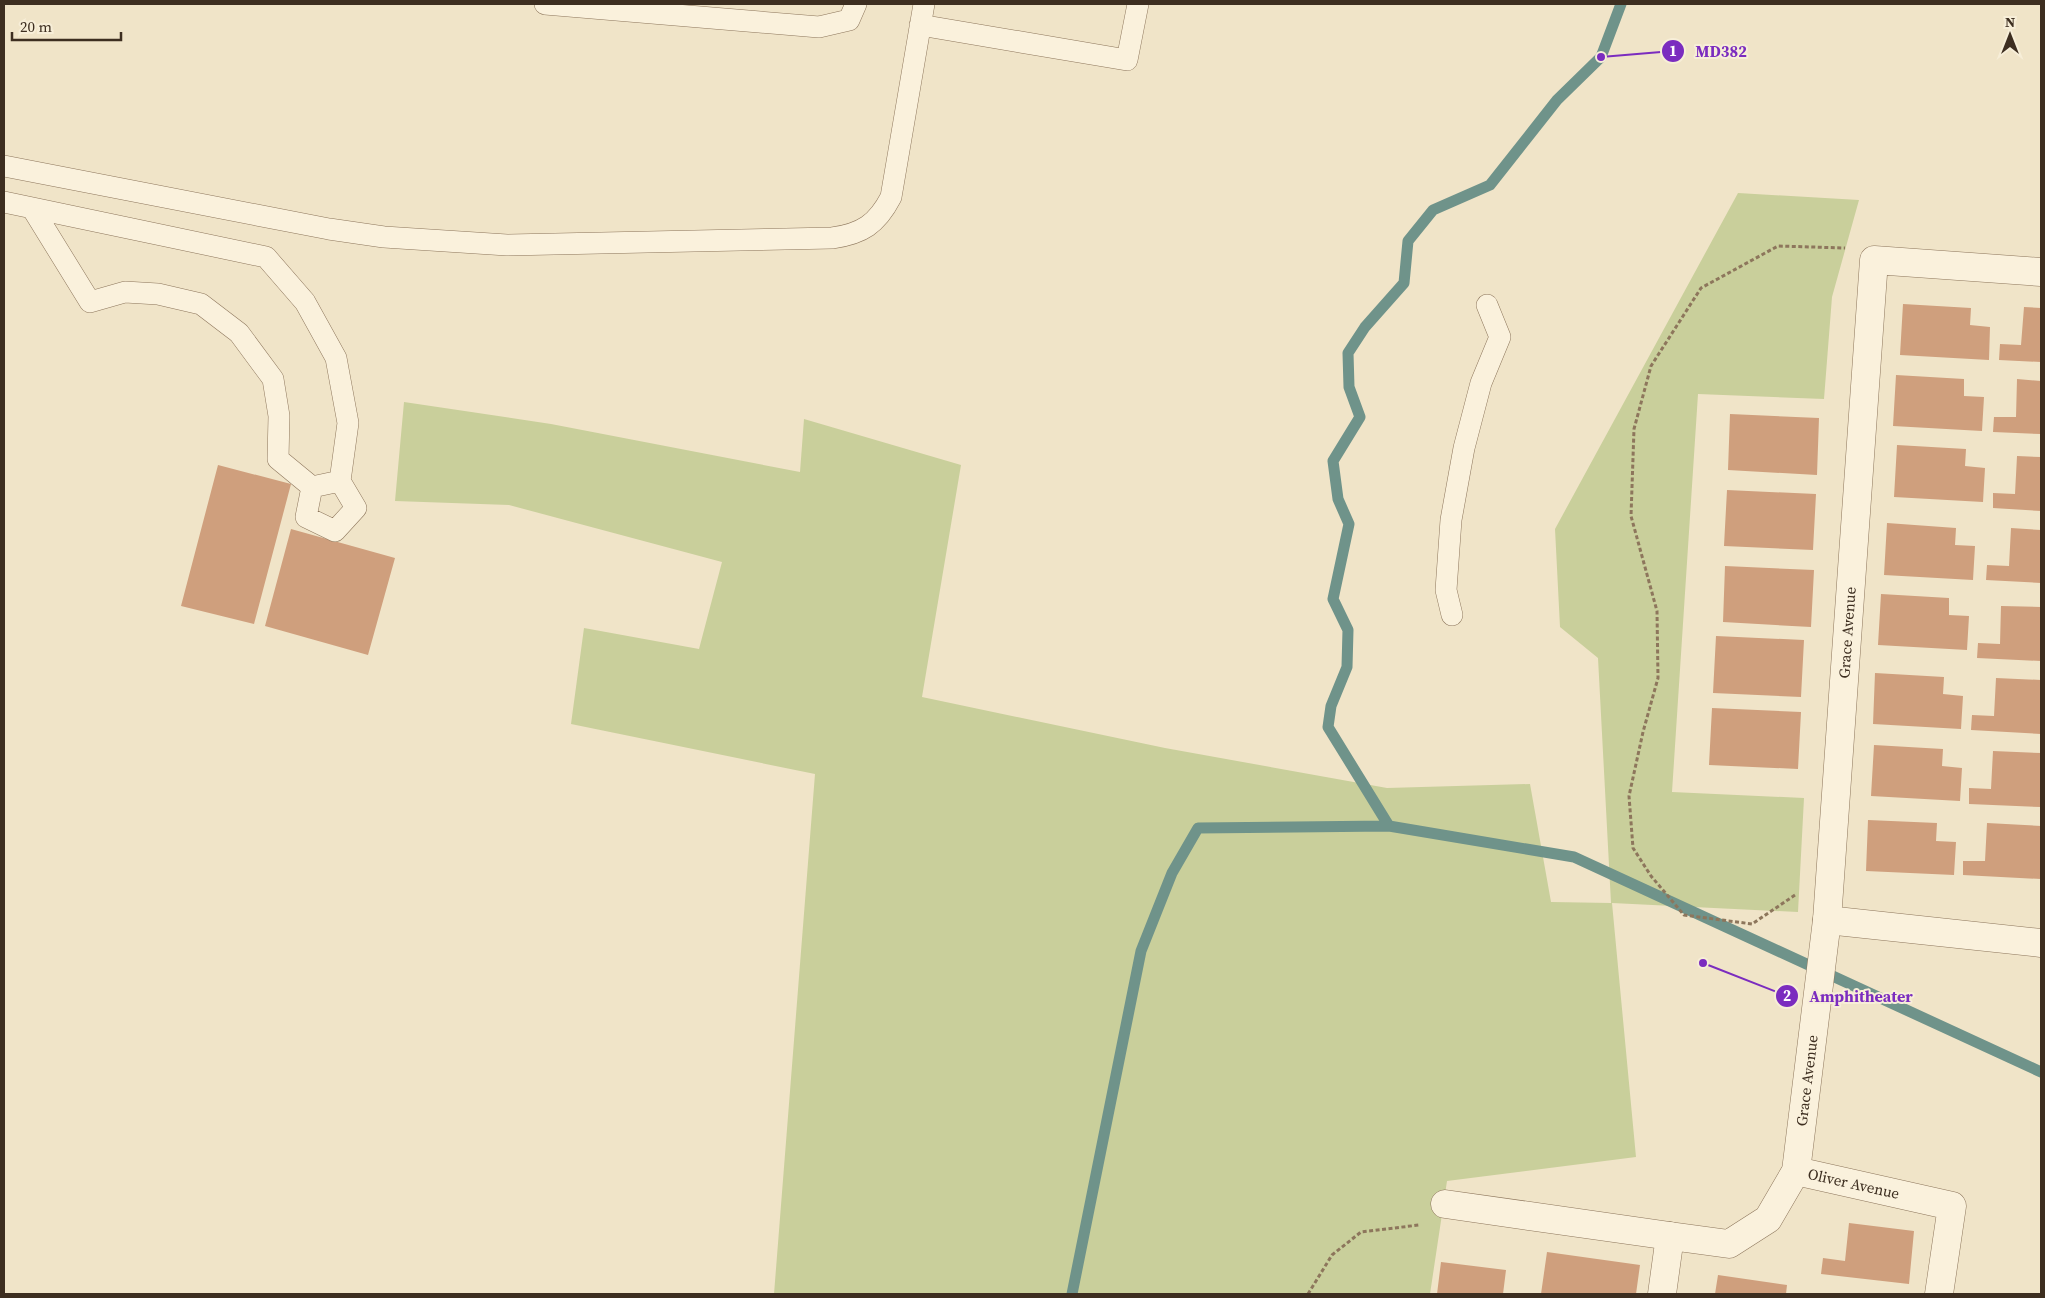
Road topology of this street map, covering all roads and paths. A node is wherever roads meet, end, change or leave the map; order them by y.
1 (545, 4) edge
2 (856, 4) edge
3 (924, 4) edge
4 (1138, 4) edge
5 (920, 25) junction
6 (4, 166) edge
7 (4, 202) edge
8 (32, 208) junction
9 (1874, 260) junction
10 (2041, 272) edge
11 (1487, 305) dead end
12 (340, 481) junction
13 (312, 487) junction
14 (1452, 615) dead end
15 (1829, 884) junction
16 (1827, 920) junction
17 (2041, 943) edge
18 (1796, 1171) junction
19 (1446, 1204) joint
20 (1670, 1236) junction
21 (1308, 1294) edge
22 (1662, 1294) edge
23 (1939, 1294) edge

1 - 2 lane
3 - 5 lane
4 - 5 lane
5 - 6 lane
7 - 8 lane
8 - 12 lane
8 - 13 lane
9 - 10 street
9 - 15 street, Grace Avenue
9 - 15 path
11 - 14 lane
12 - 13 lane
12 - 13 lane
15 - 16 street, Grace Avenue
16 - 17 street
16 - 18 street, Grace Avenue
18 - 20 street, Oliver Avenue
18 - 23 street, Oliver Avenue
19 - 20 street, Oliver Avenue
19 - 21 path
20 - 22 street

